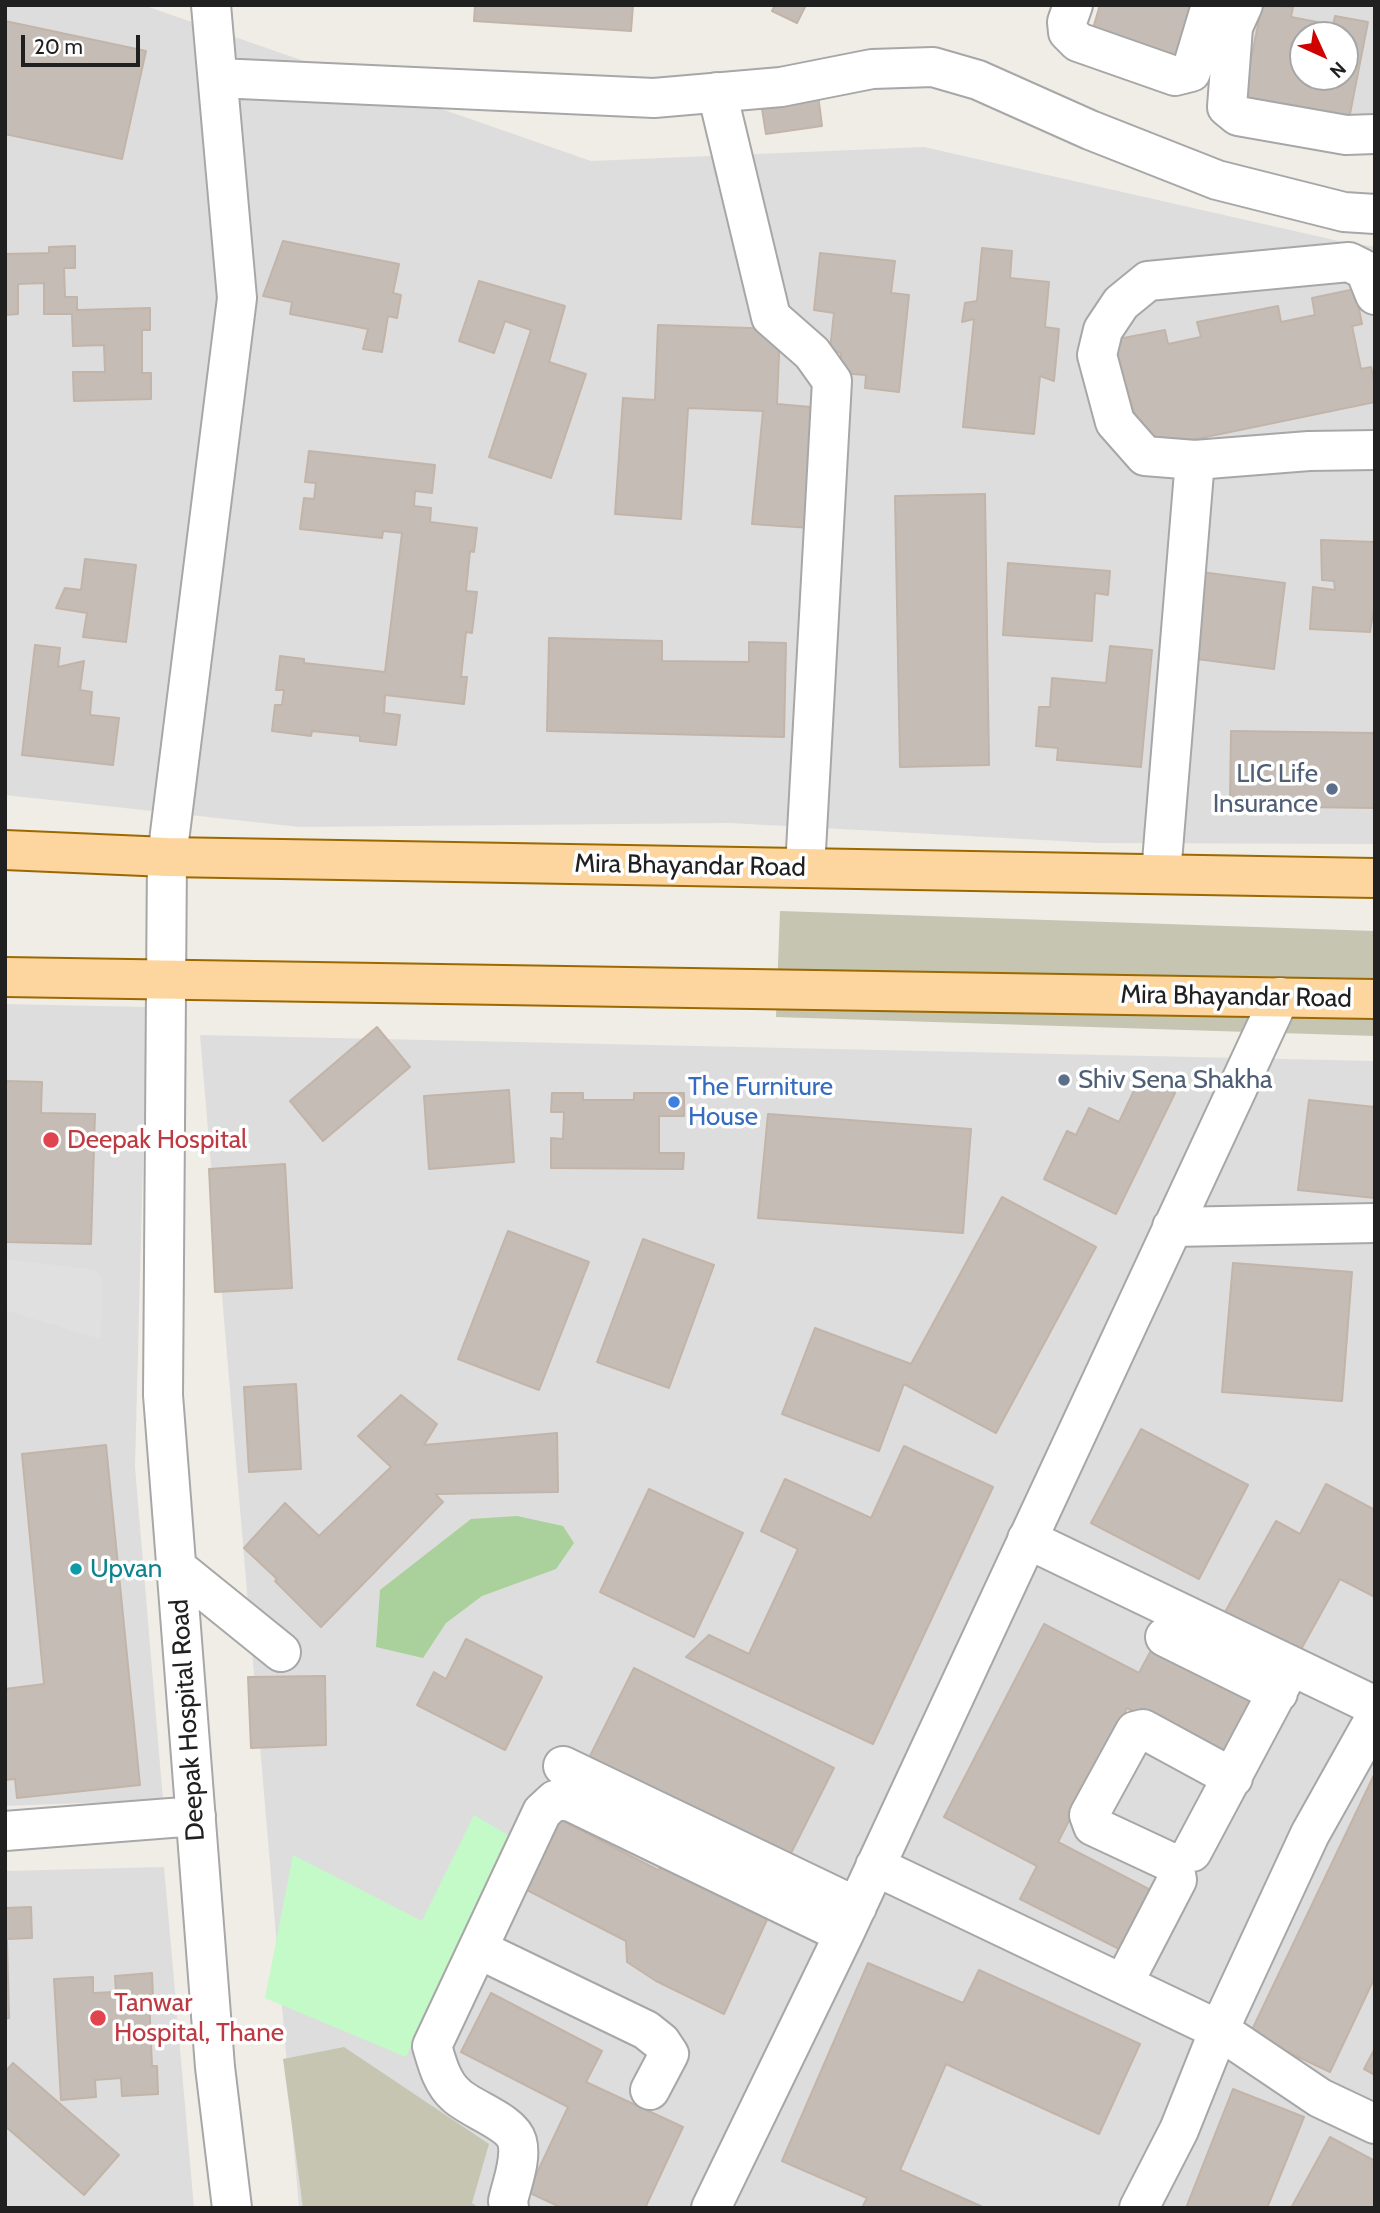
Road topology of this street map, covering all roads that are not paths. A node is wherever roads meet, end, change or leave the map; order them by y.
1 (211, 5) edge
2 (1073, 5) edge
3 (1211, 5) edge
4 (1243, 5) edge
5 (218, 78) junction
6 (718, 92) junction
7 (1375, 134) edge
8 (1375, 214) edge
9 (1375, 295) edge
10 (1375, 450) edge
11 (1195, 460) junction
12 (5, 850) edge
13 (167, 857) junction
14 (805, 869) junction
15 (1161, 874) junction
16 (1375, 878) edge
17 (5, 977) edge
18 (165, 979) junction
19 (1280, 997) junction
20 (1375, 999) edge
21 (1375, 1223) edge
22 (1172, 1227) junction
23 (1027, 1539) junction
24 (176, 1567) junction
25 (1165, 1637) dead end
26 (281, 1652) dead end
27 (1284, 1679) junction
28 (1375, 1706) edge
29 (1375, 1718) edge
30 (563, 1766) dead end
31 (1233, 1777) junction
32 (196, 1816) junction
33 (5, 1831) edge
34 (1192, 1852) dead end
35 (875, 1866) junction
36 (957, 1875) dead end
37 (851, 1921) junction
38 (478, 1949) junction
39 (1129, 1974) junction
40 (1219, 2030) junction
41 (650, 2090) dead end
42 (1375, 2124) edge
43 (725, 2203) edge
44 (232, 2208) edge
45 (509, 2208) edge
46 (1139, 2208) edge

1 - 5 street, Deepak Hospital Road
2 - 3 street
4 - 7 street
5 - 6 street
5 - 13 street, Deepak Hospital Road
6 - 8 street
6 - 14 street
9 - 11 street
10 - 11 street
11 - 15 street
12 - 13 main road, Mira Bhayandar Road
13 - 14 main road, Mira Bhayandar Road
13 - 18 street, Deepak Hospital Road
14 - 15 main road, Mira Bhayandar Road
15 - 16 main road, Mira Bhayandar Road
17 - 18 main road, Mira Bhayandar Road
18 - 19 main road, Mira Bhayandar Road
18 - 24 street, Deepak Hospital Road
19 - 20 main road, Mira Bhayandar Road
19 - 22 street
21 - 22 street
22 - 23 street
23 - 27 street
23 - 35 street
24 - 26 street
24 - 32 street, Deepak Hospital Road
25 - 27 street
27 - 28 street
27 - 31 street
29 - 40 street
30 - 37 street
31 - 34 street
31 - 39 street
32 - 33 street
32 - 44 street, Deepak Hospital Road
35 - 37 street
35 - 39 street
36 - 39 street
37 - 38 street
37 - 43 street
38 - 41 street
38 - 45 street
39 - 40 street
40 - 42 street
40 - 46 street

